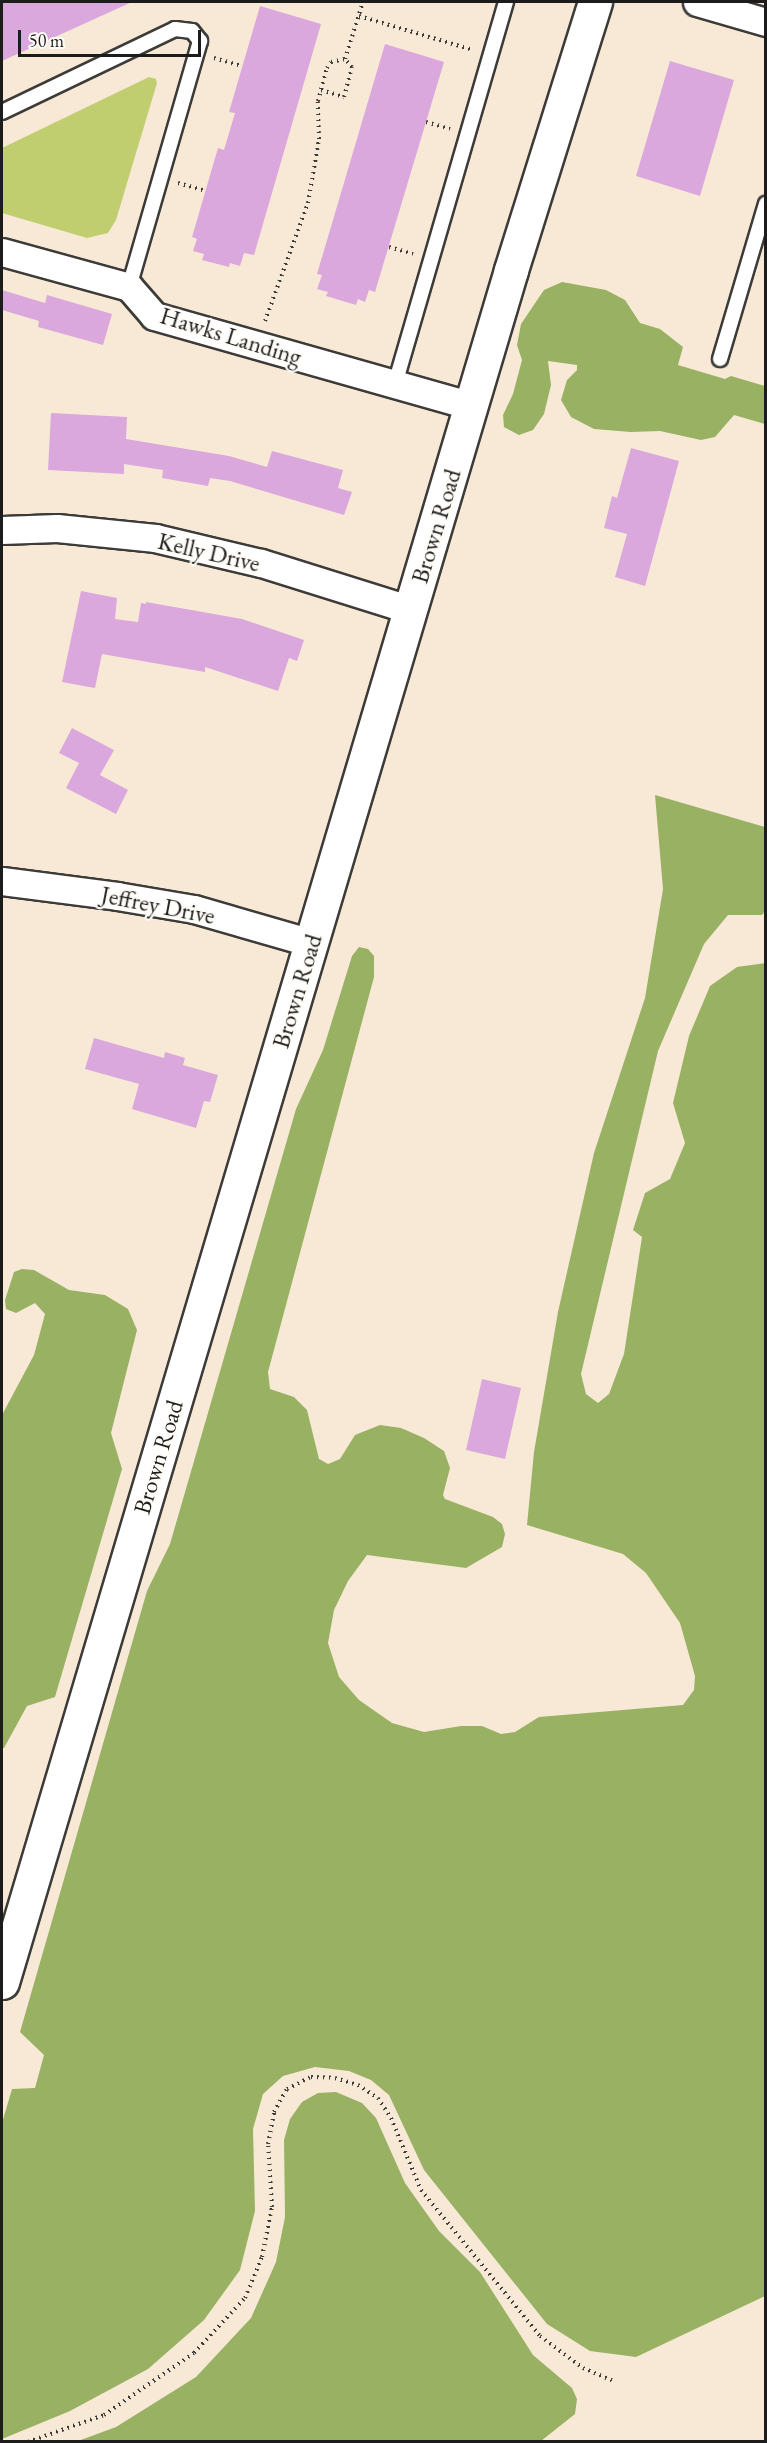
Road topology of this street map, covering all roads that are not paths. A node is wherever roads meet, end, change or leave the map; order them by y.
1 (506, 2) edge
2 (595, 2) edge
3 (697, 2) edge
4 (765, 22) edge
5 (2, 112) edge
6 (765, 206) edge
7 (2, 252) edge
8 (129, 287) junction
9 (720, 359) dead end
10 (395, 384) junction
11 (471, 406) junction
12 (2, 530) edge
13 (411, 610) junction
14 (2, 881) edge
15 (312, 943) junction
16 (2, 1982) edge

1 - 10 lane
2 - 11 street, Brown Road
3 - 4 street
5 - 8 lane
6 - 9 lane
7 - 8 street
8 - 10 street, Hawks Landing
10 - 11 street, Hawks Landing
11 - 13 street, Brown Road
12 - 13 street, Kelly Drive
13 - 15 street, Brown Road
14 - 15 street, Jeffrey Drive
15 - 16 street, Brown Road

